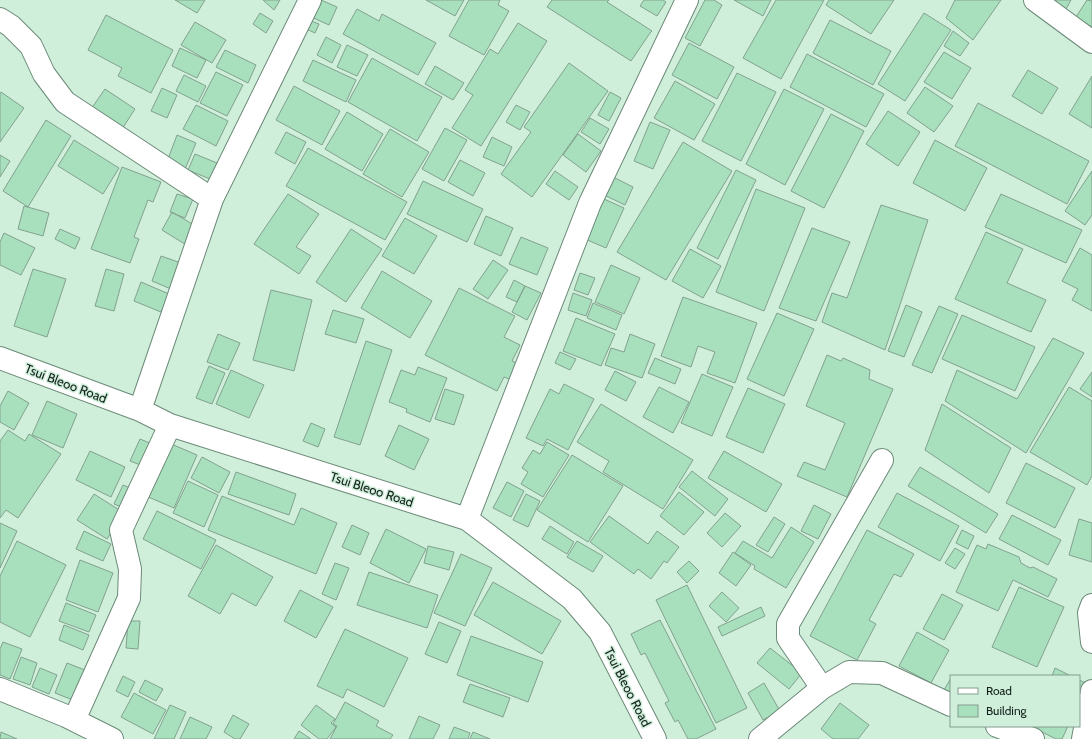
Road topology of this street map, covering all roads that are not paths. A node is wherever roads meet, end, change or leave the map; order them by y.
1 (310, 0) edge
2 (687, 0) edge
3 (1035, 0) edge
4 (0, 19) edge
5 (1092, 42) edge
6 (212, 199) junction
7 (0, 358) edge
8 (140, 410) junction
9 (170, 425) junction
10 (882, 460) dead end
11 (467, 519) junction
12 (1092, 606) edge
13 (1092, 642) edge
14 (822, 688) junction
15 (0, 689) edge
16 (1092, 691) edge
17 (950, 705) edge
18 (1000, 727) edge
19 (92, 732) edge
20 (655, 739) edge
21 (760, 739) edge
22 (1033, 739) edge
23 (1083, 739) edge

1 - 6 street
2 - 11 street
3 - 5 street
4 - 6 street
6 - 8 street
7 - 8 street, Tsui Bleoo Road
8 - 9 street, Tsui Bleoo Road
9 - 11 street, Tsui Bleoo Road
9 - 19 street
10 - 14 street
11 - 20 street, Tsui Bleoo Road
12 - 13 street
14 - 17 street
14 - 21 street
15 - 19 street
16 - 23 street
18 - 22 street

